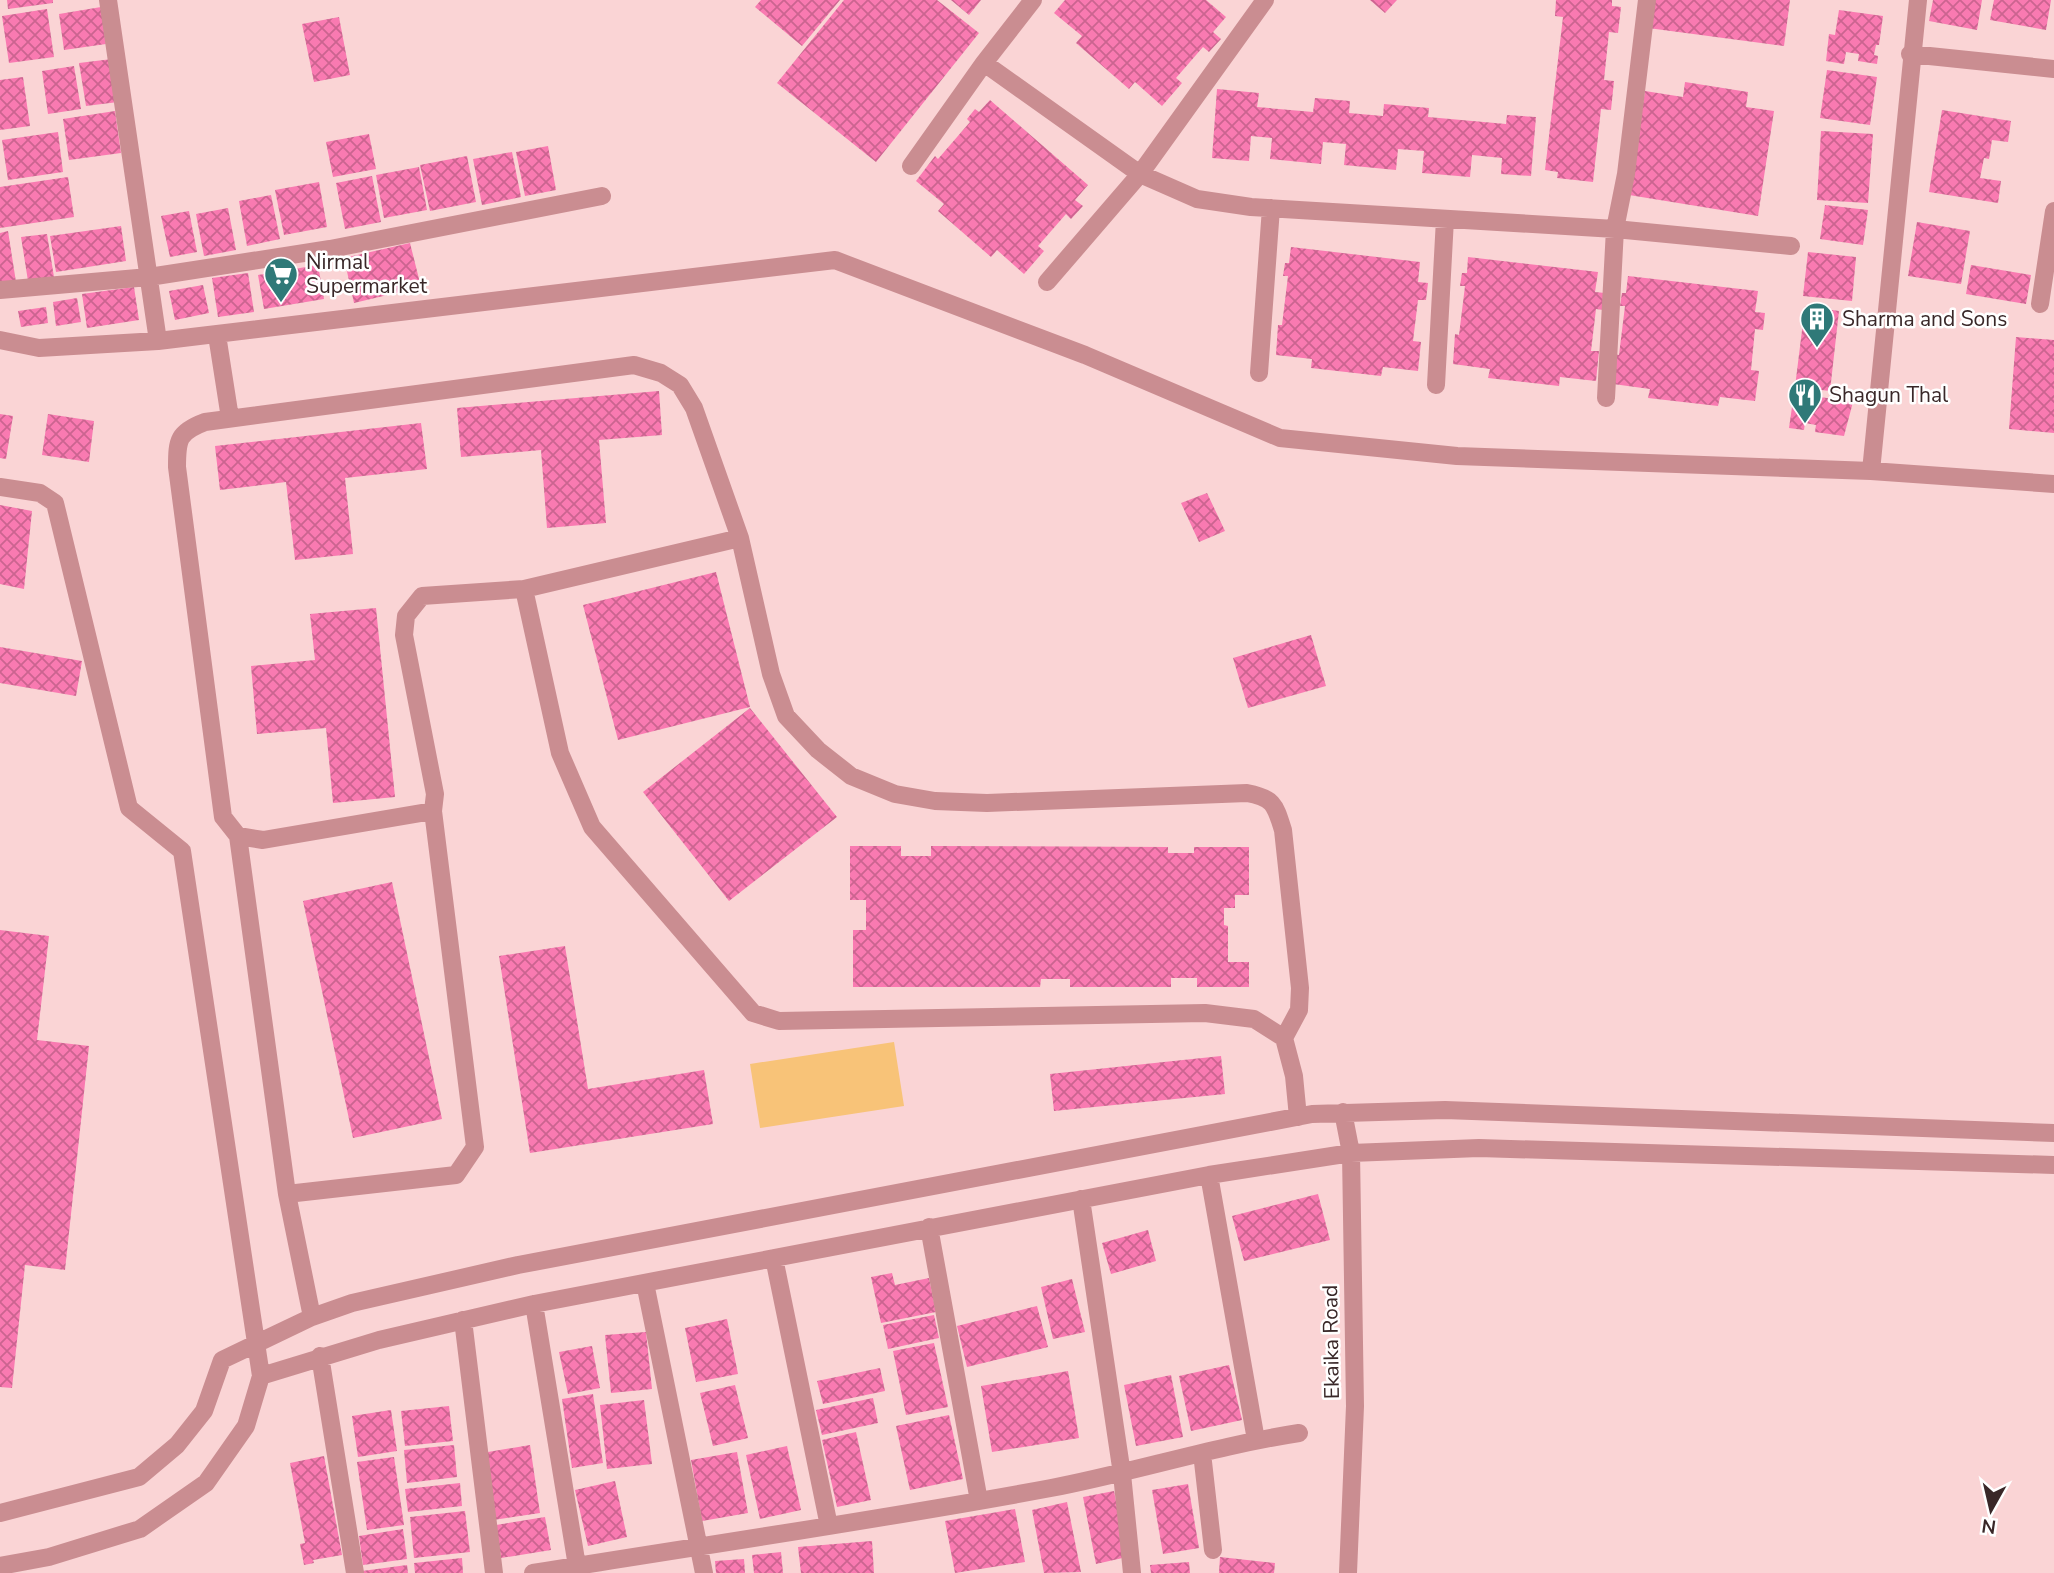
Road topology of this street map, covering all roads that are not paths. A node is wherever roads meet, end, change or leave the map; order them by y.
1 (108, 0) edge
2 (1033, 0) edge
3 (1265, 0) edge
4 (1647, 0) edge
5 (1917, 0) edge
6 (1910, 54) junction
7 (984, 63) junction
8 (2054, 69) edge
9 (911, 166) dead end
10 (1140, 174) junction
11 (602, 196) dead end
12 (1271, 208) junction
13 (2054, 211) edge
14 (1445, 219) junction
15 (1615, 229) junction
16 (1791, 246) dead end
17 (149, 277) junction
18 (1047, 282) dead end
19 (0, 290) edge
20 (2040, 304) dead end
21 (217, 335) junction
22 (0, 340) edge
23 (158, 341) junction
24 (1259, 373) dead end
25 (1436, 385) dead end
26 (1606, 398) dead end
27 (230, 418) junction
28 (1871, 471) junction
29 (2054, 484) edge
30 (0, 487) edge
31 (740, 538) junction
32 (524, 589) junction
33 (433, 811) junction
34 (238, 836) junction
35 (1284, 1038) junction
36 (1343, 1112) junction
37 (1298, 1117) junction
38 (2054, 1133) edge
39 (1351, 1153) junction
40 (2054, 1165) edge
41 (1209, 1175) junction
42 (287, 1194) junction
43 (1081, 1199) junction
44 (929, 1227) junction
45 (774, 1258) junction
46 (645, 1283) junction
47 (534, 1304) junction
48 (312, 1317) junction
49 (463, 1320) junction
50 (256, 1342) junction
51 (320, 1356) junction
52 (261, 1376) junction
53 (1299, 1433) dead end
54 (1256, 1440) junction
55 (1202, 1453) junction
56 (1122, 1474) junction
57 (979, 1501) junction
58 (0, 1513) edge
59 (829, 1526) junction
60 (700, 1547) junction
61 (1213, 1550) dead end
62 (0, 1566) edge
63 (577, 1566) junction
64 (355, 1573) edge
65 (494, 1573) edge
66 (533, 1573) edge
67 (704, 1573) edge
68 (1132, 1573) edge
69 (1348, 1573) edge

1 - 17 street
2 - 7 street
3 - 10 street
4 - 15 street
5 - 6 street
6 - 8 street
6 - 28 street
7 - 9 street
7 - 10 street
10 - 12 street
10 - 18 street
11 - 17 street
12 - 14 street
12 - 24 street
13 - 20 street
14 - 15 street
14 - 25 street
15 - 16 street
15 - 26 street
17 - 19 street
17 - 23 street
21 - 23 street
21 - 27 street
21 - 28 street
22 - 23 street
27 - 31 street
27 - 34 street
28 - 29 street
30 - 50 street
31 - 32 street
31 - 35 street
32 - 33 street
32 - 35 street
33 - 34 street
33 - 42 street
34 - 42 street
35 - 37 street
36 - 37 street
36 - 38 street
36 - 39 street, Ekaika Road
37 - 48 street
39 - 40 street
39 - 41 street
39 - 69 street, Ekaika Road
41 - 43 street
41 - 54 street
42 - 48 street
43 - 44 street
43 - 56 street
44 - 45 street
44 - 57 street
45 - 46 street
45 - 59 street
46 - 47 street
46 - 60 street
47 - 49 street
47 - 63 street
48 - 50 street
49 - 51 street
49 - 65 street
50 - 52 street
50 - 58 street
51 - 52 street
51 - 64 street
52 - 62 street
53 - 54 street
54 - 55 street
55 - 56 street
55 - 61 street
56 - 57 street
56 - 68 street
57 - 59 street
59 - 60 street
60 - 63 street
60 - 67 street
63 - 66 street

